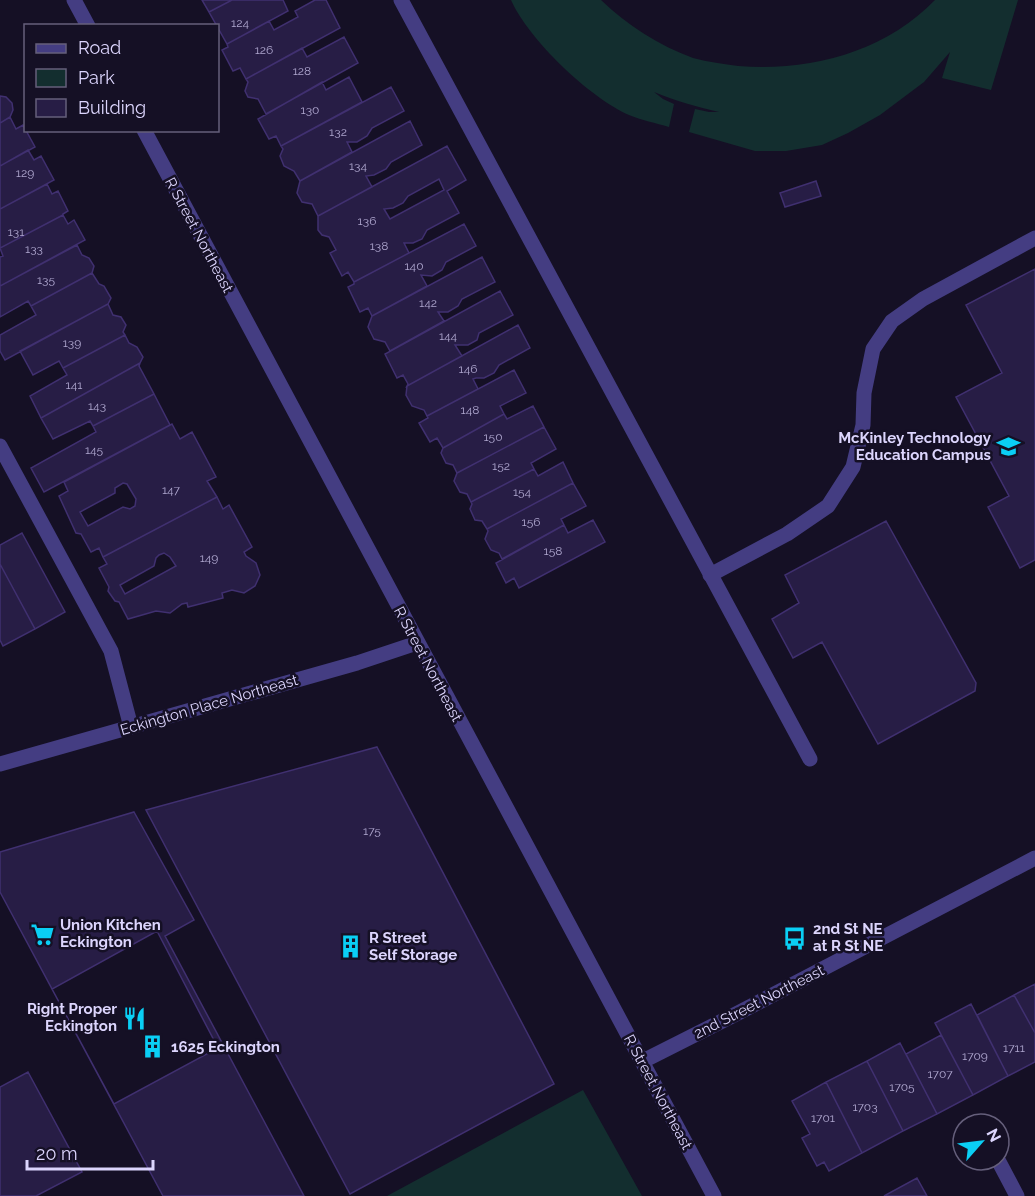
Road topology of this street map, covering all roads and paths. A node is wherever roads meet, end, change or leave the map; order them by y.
1 (74, 0) edge
2 (400, 0) edge
3 (87, 24) edge
4 (145, 132) edge
5 (1035, 238) edge
6 (0, 446) edge
7 (710, 574) junction
8 (417, 643) junction
9 (131, 728) junction
10 (810, 759) dead end
11 (0, 764) edge
12 (1035, 858) edge
13 (642, 1061) junction
14 (1004, 1172) edge
15 (714, 1196) edge
16 (1017, 1196) edge

1 - 3 street
2 - 7 street
4 - 8 street, R Street Northeast
5 - 7 street
6 - 9 street
7 - 10 street
8 - 9 street, Eckington Place Northeast
8 - 13 street, R Street Northeast
9 - 11 street, Eckington Place Northeast
12 - 13 street, 2nd Street Northeast
13 - 15 street, R Street Northeast
14 - 16 street

